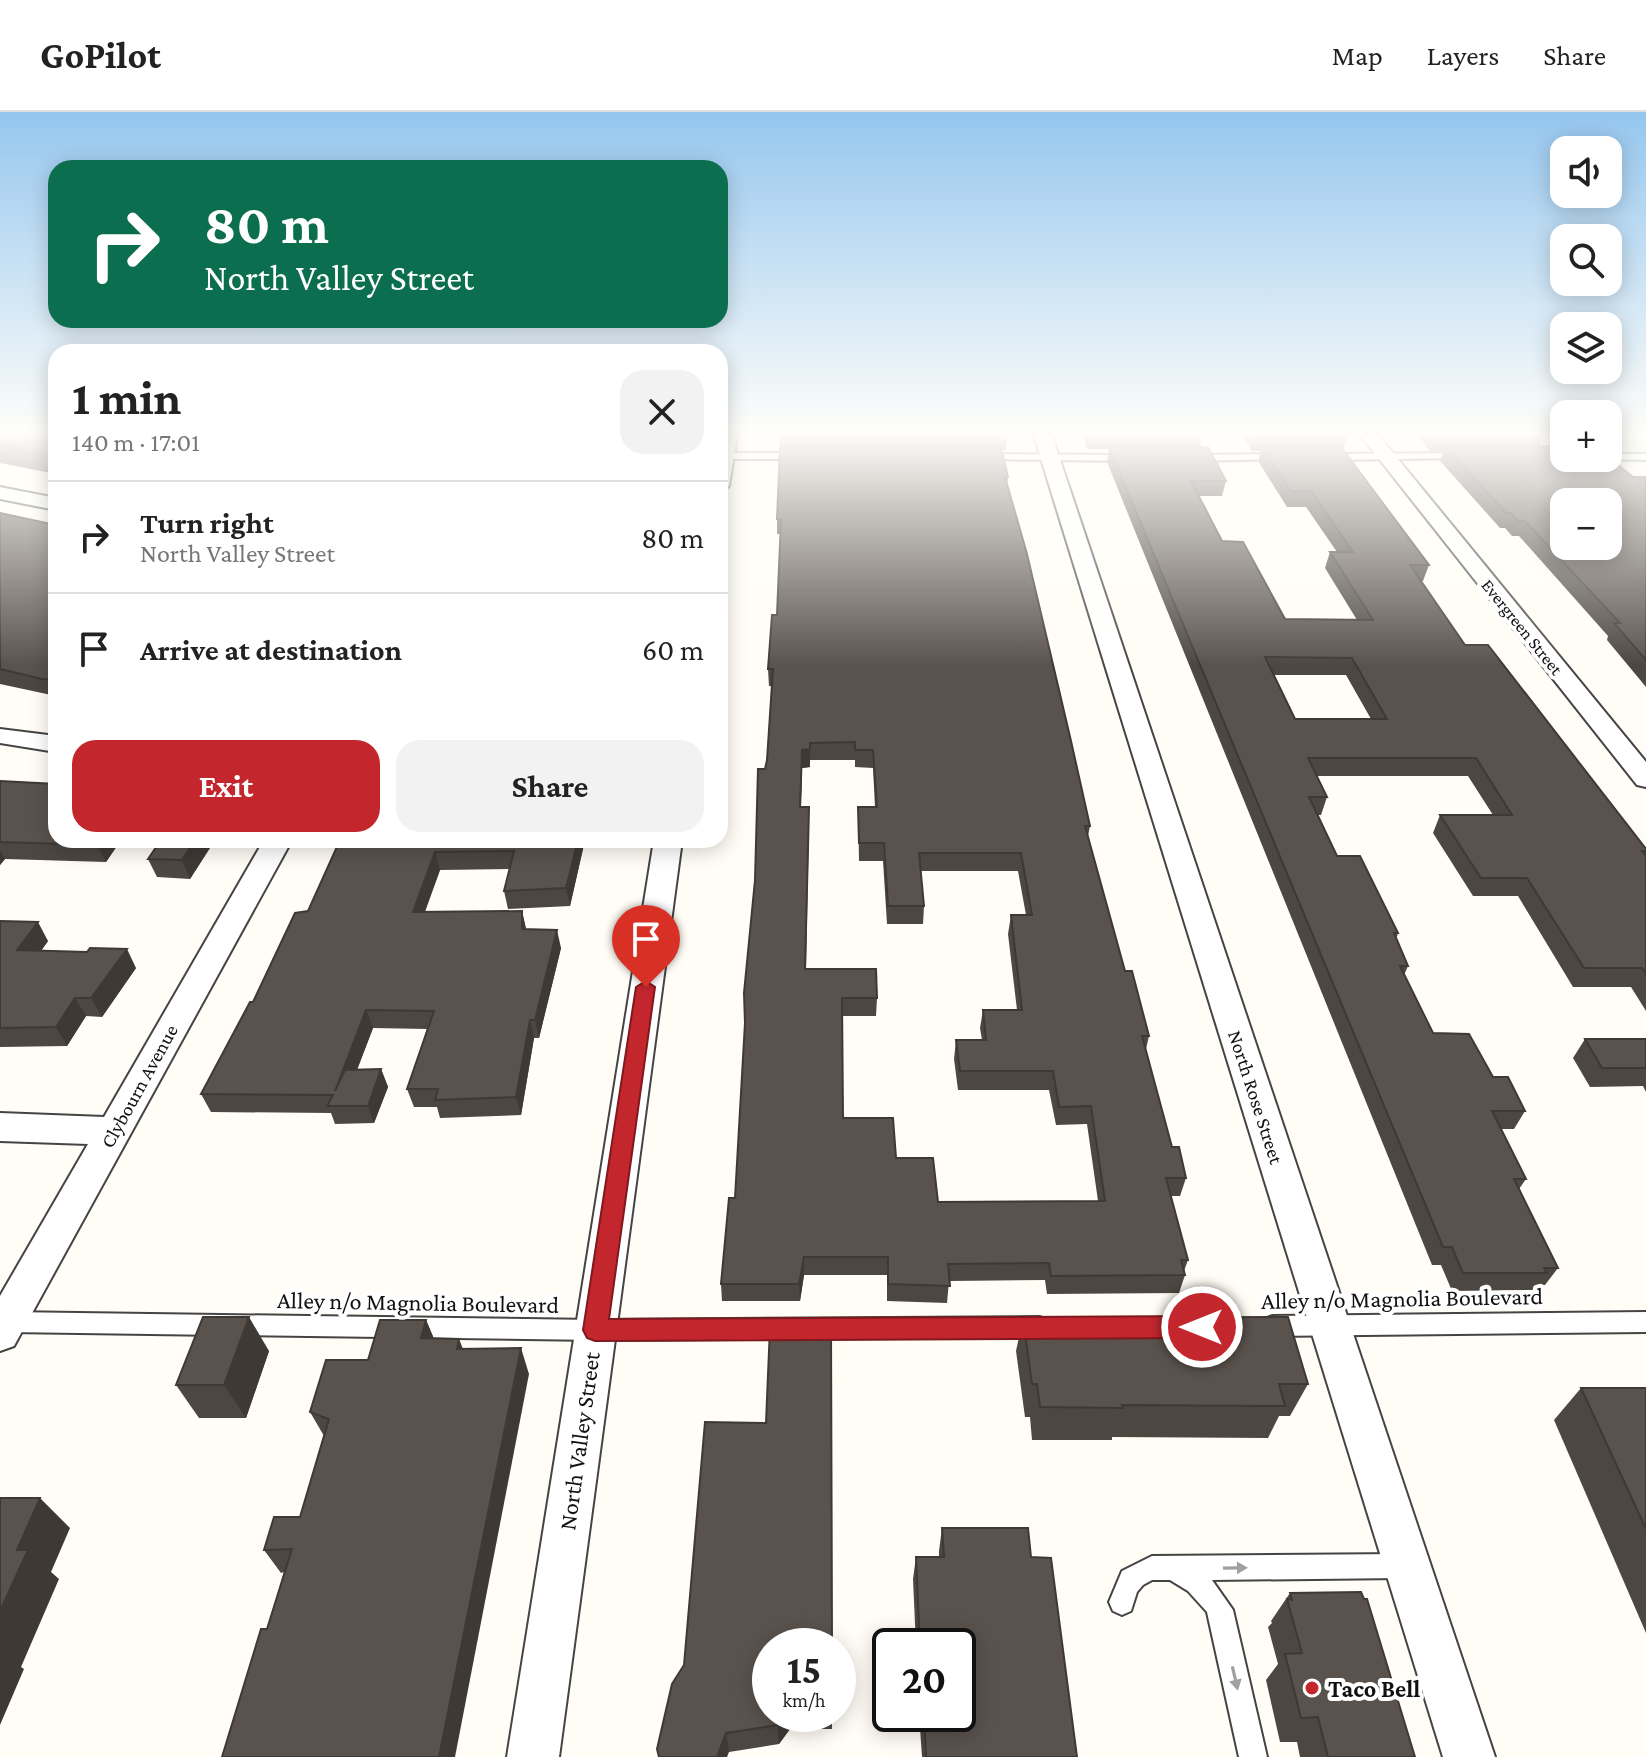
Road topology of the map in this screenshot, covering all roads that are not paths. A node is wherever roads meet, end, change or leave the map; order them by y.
1 (1067, 513) edge
2 (1430, 513) edge
3 (0, 736) edge
4 (48, 743) edge
5 (1646, 779) edge
6 (274, 848) edge
7 (667, 848) edge
8 (0, 1127) edge
9 (115, 1131) junction
10 (1646, 1322) edge
11 (1250, 1326) edge
12 (1330, 1326) junction
13 (3, 1327) edge
14 (1058, 1327) edge
15 (595, 1330) junction
16 (1407, 1566) junction
17 (1173, 1569) junction
18 (1122, 1602) dead end
19 (533, 1757) edge
20 (1253, 1757) edge
21 (1469, 1757) edge

1 - 12 street, North Rose Street
2 - 5 street, Evergreen Street
3 - 4 street
6 - 9 street, Clybourn Avenue
7 - 15 street, North Valley Street
8 - 9 street
9 - 13 street, Clybourn Avenue
10 - 12 lane, Alley n/o Magnolia Boulevard
11 - 12 lane, Alley n/o Magnolia Boulevard
12 - 16 street, North Rose Street
13 - 15 lane, Alley n/o Magnolia Boulevard
14 - 15 lane, Alley n/o Magnolia Boulevard
15 - 19 street, North Valley Street
17 -> 16 lane
16 - 21 street, North Rose Street
17 - 18 lane
17 -> 20 lane

